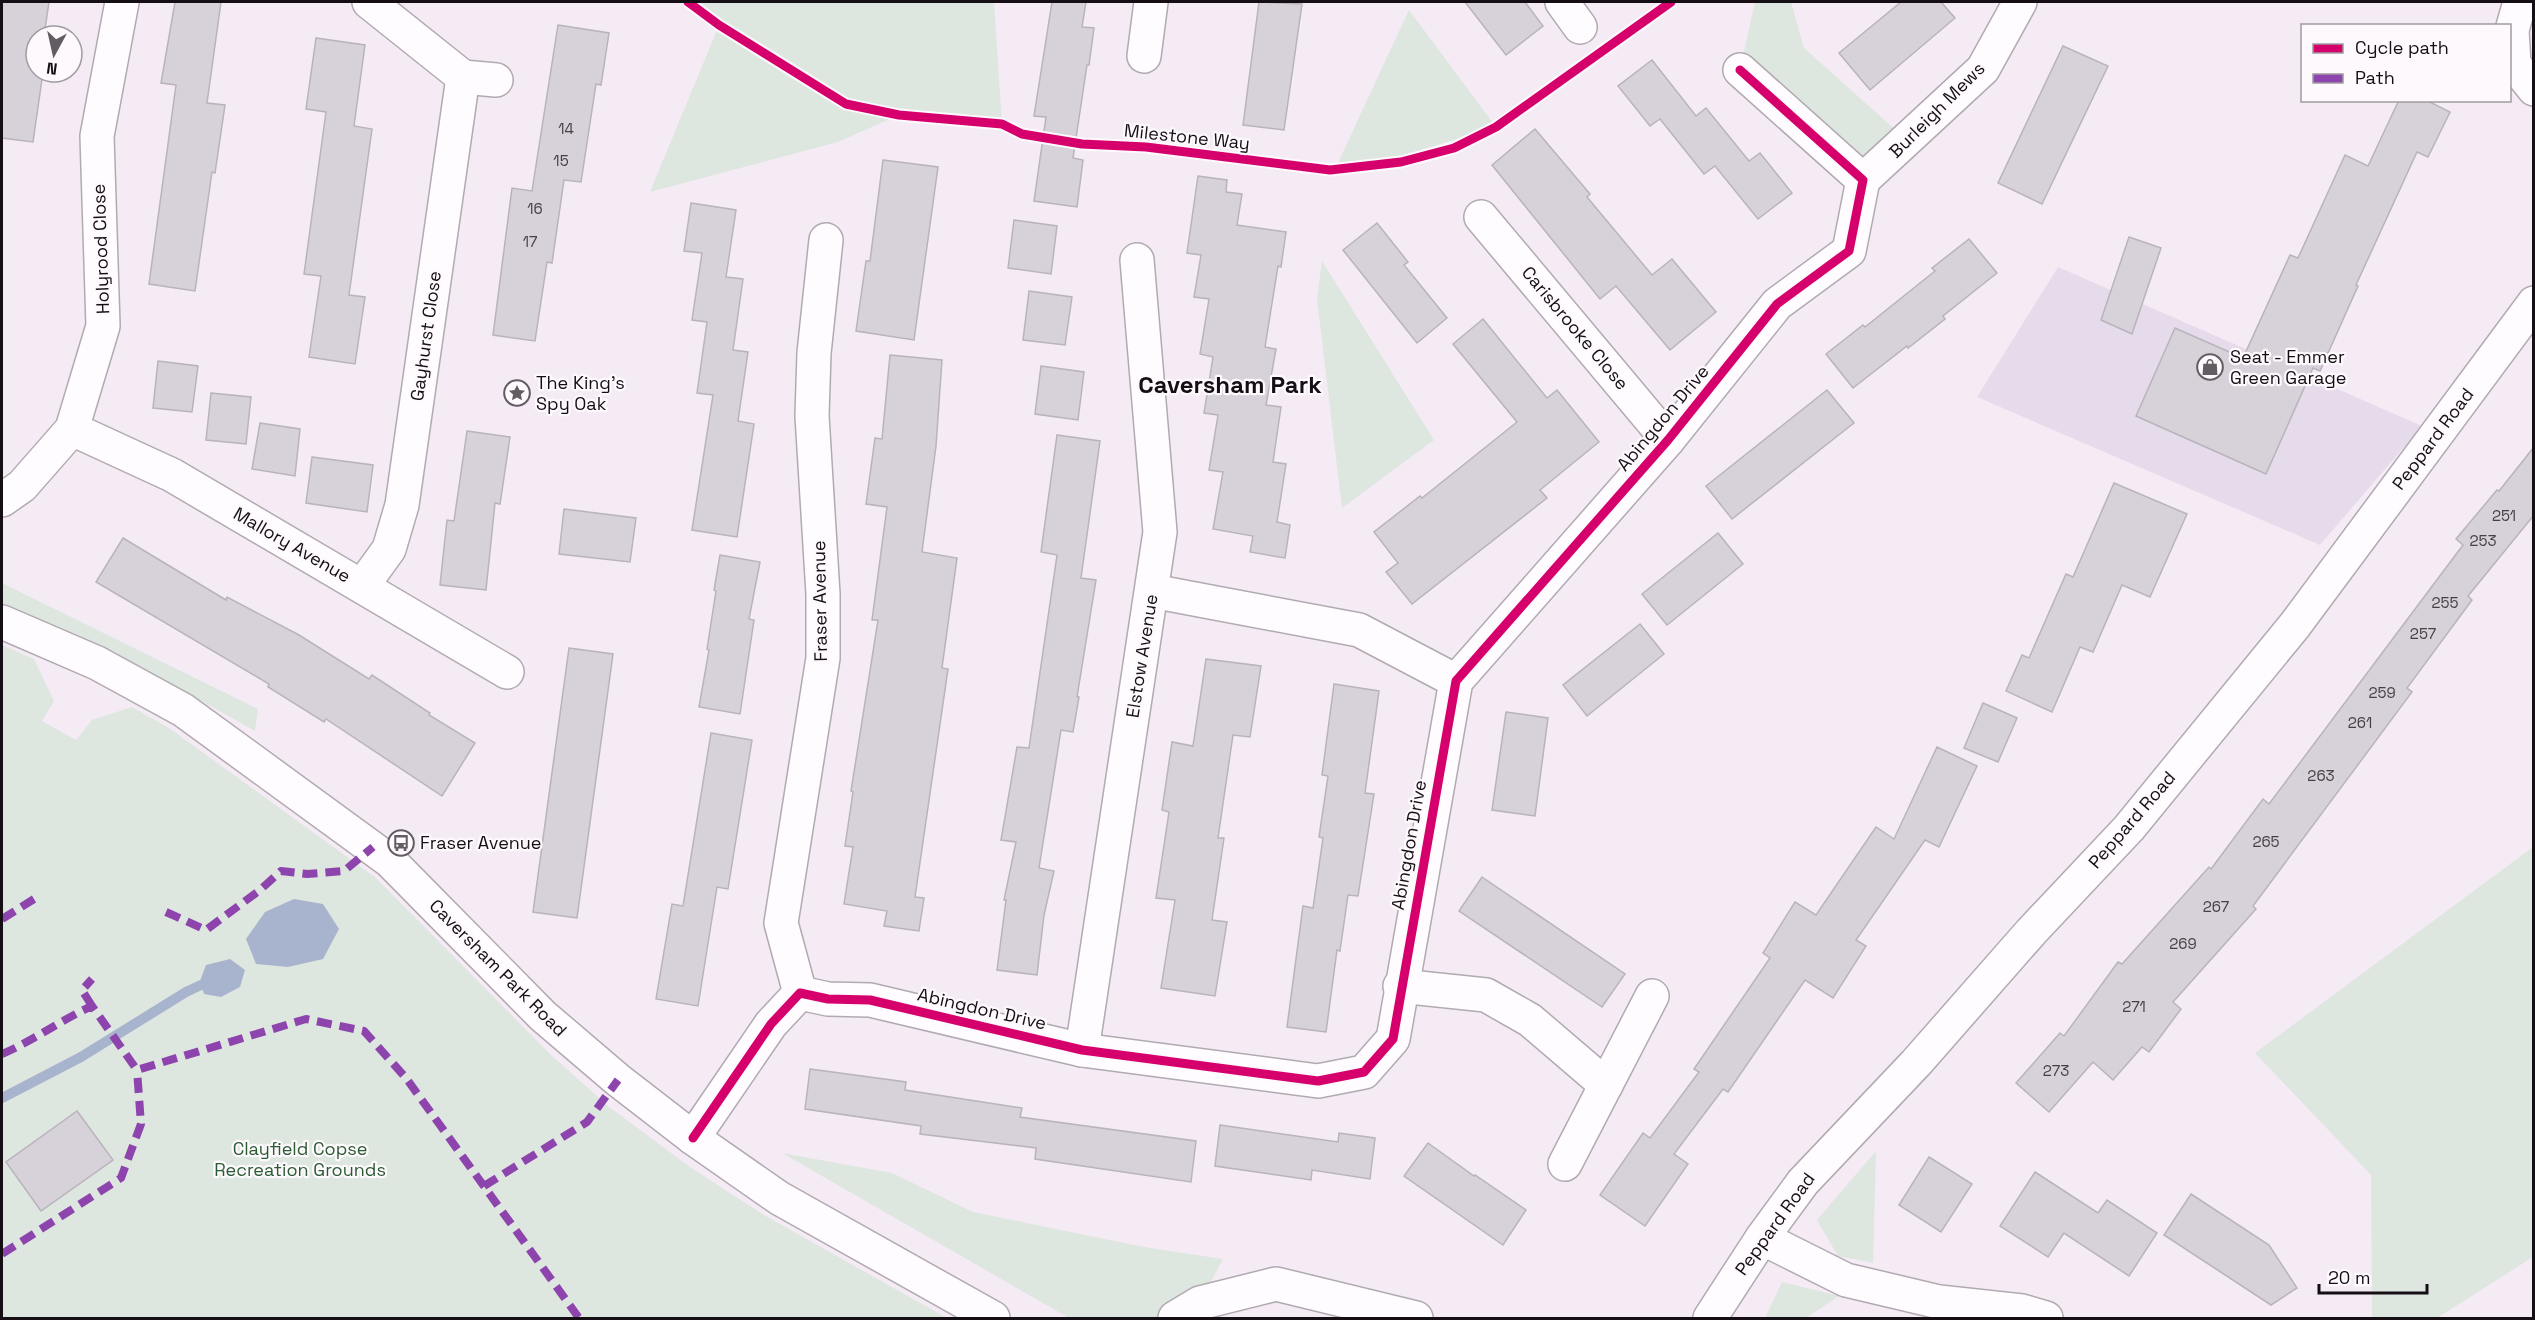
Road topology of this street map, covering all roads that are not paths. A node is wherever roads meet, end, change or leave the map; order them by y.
1 (122, 2) edge
2 (369, 2) edge
3 (1151, 2) edge
4 (2020, 2) edge
5 (2520, 2) edge
6 (1144, 56) dead end
7 (1740, 70) dead end
8 (463, 77) junction
9 (496, 80) dead end
10 (2534, 89) edge
11 (1863, 180) junction
12 (1481, 217) dead end
13 (826, 240) dead end
14 (1137, 260) dead end
15 (2534, 303) edge
16 (72, 429) junction
17 (1668, 440) junction
18 (2, 500) edge
19 (363, 585) junction
20 (1152, 591) junction
21 (2, 622) edge
22 (507, 672) dead end
23 (1456, 681) junction
24 (1400, 986) junction
25 (800, 993) junction
26 (1652, 996) dead end
27 (1082, 1050) junction
28 (1606, 1085) junction
29 (693, 1138) junction
30 (1565, 1164) dead end
31 (1762, 1238) junction
32 (993, 1318) edge
33 (1175, 1318) edge
34 (1416, 1318) edge
35 (1710, 1318) edge
36 (2046, 1318) edge

1 - 16 street, Holyrood Close
2 - 8 street
3 - 6 street
4 - 11 street, Burleigh Mews
5 - 10 street
7 - 11 street
8 - 9 street
8 - 19 street, Gayhurst Close
11 - 17 street, Abingdon Drive
12 - 17 street, Carisbrooke Close
13 - 25 street, Fraser Avenue
14 - 20 street, Elstow Avenue
15 - 31 street, Peppard Road
16 - 18 street, Holyrood Close
16 - 19 street, Mallory Avenue
17 - 23 street, Abingdon Drive
19 - 22 street, Mallory Avenue
20 - 23 street
20 - 27 street, Elstow Avenue
21 - 29 street, Caversham Park Road
23 - 24 street, Abingdon Drive
24 - 27 street, Abingdon Drive
24 - 28 street
25 - 27 street, Abingdon Drive
25 - 29 street
26 - 28 street
28 - 30 street
29 - 32 street, Caversham Park Road
31 - 35 street, Peppard Road
31 - 36 street
33 - 34 street

